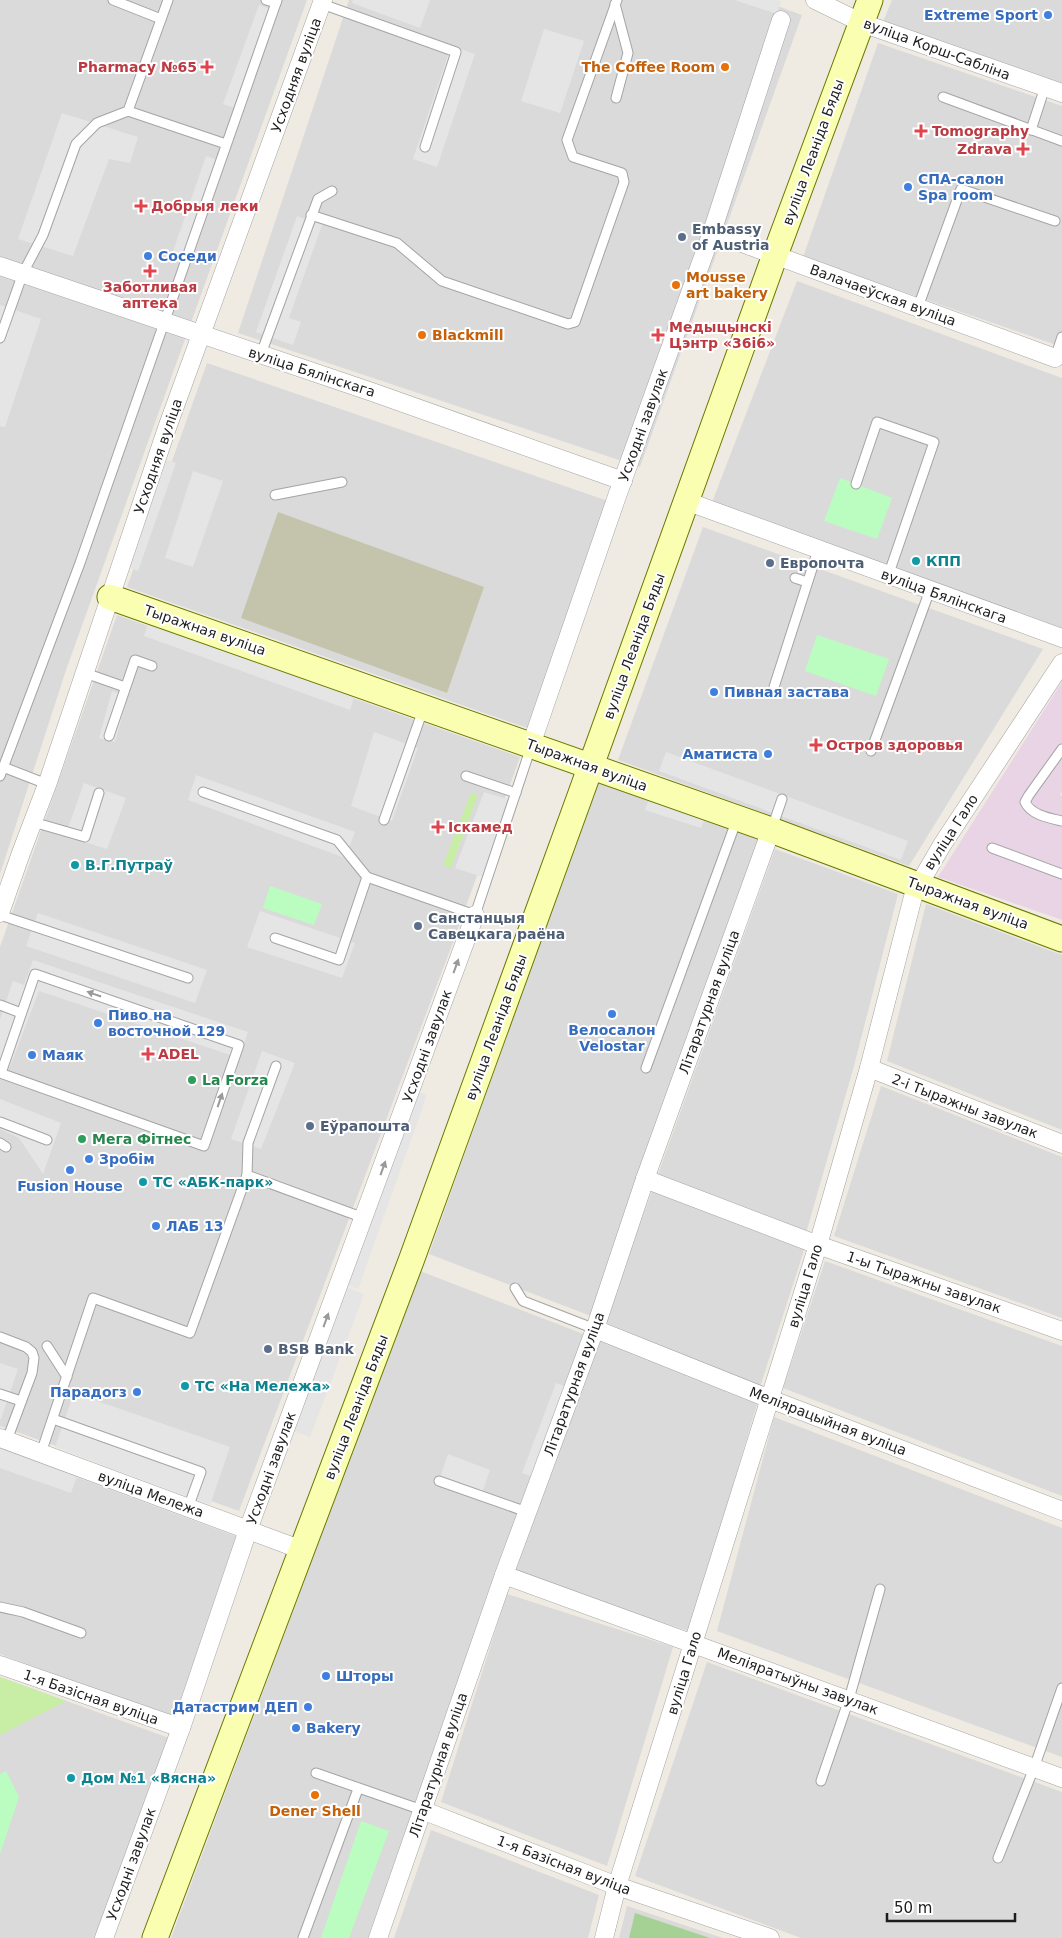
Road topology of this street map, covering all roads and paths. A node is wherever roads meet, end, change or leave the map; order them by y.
1 (113, 0) edge
2 (168, 0) edge
3 (266, 0) edge
4 (815, 0) edge
5 (276, 2) edge
6 (323, 2) edge
7 (616, 2) edge
8 (866, 11) edge
9 (161, 19) junction
10 (781, 20) dead end
11 (1045, 87) junction
12 (1062, 93) edge
13 (943, 97) dead end
14 (616, 98) dead end
15 (128, 111) junction
16 (1031, 130) junction
17 (1062, 140) edge
18 (226, 144) junction
19 (424, 147) dead end
20 (332, 191) dead end
21 (312, 215) junction
22 (1055, 220) dead end
23 (712, 232) junction
24 (775, 255) junction
25 (0, 266) edge
26 (23, 273) junction
27 (918, 307) junction
28 (165, 322) junction
29 (201, 334) junction
30 (1062, 337) edge
31 (0, 338) edge
32 (261, 354) junction
33 (1055, 358) joint
34 (623, 481) junction
35 (342, 482) dead end
36 (856, 484) dead end
37 (275, 495) dead end
38 (686, 501) junction
39 (818, 550) junction
40 (888, 576) junction
41 (796, 578) dead end
42 (807, 582) junction
43 (930, 590) junction
44 (110, 597) junction
45 (1062, 638) edge
46 (1062, 663) edge
47 (152, 666) dead end
48 (85, 673) junction
49 (125, 687) junction
50 (774, 687) dead end
51 (424, 707) junction
52 (110, 736) dead end
53 (531, 745) junction
54 (1062, 749) edge
55 (871, 751) dead end
56 (3, 766) junction
57 (590, 766) junction
58 (0, 776) edge
59 (466, 776) dead end
60 (48, 782) junction
61 (203, 792) dead end
62 (99, 793) dead end
63 (516, 793) junction
64 (782, 798) dead end
65 (723, 817) junction
66 (384, 820) dead end
67 (1062, 821) edge
68 (33, 822) junction
69 (771, 830) junction
70 (992, 848) dead end
71 (1062, 874) edge
72 (366, 877) junction
73 (917, 885) junction
74 (0, 914) edge
75 (474, 915) junction
76 (275, 938) dead end
77 (1062, 938) edge
78 (188, 978) dead end
79 (0, 1005) edge
80 (21, 1013) junction
81 (276, 1066) dead end
82 (646, 1068) dead end
83 (869, 1068) junction
84 (0, 1073) edge
85 (0, 1122) edge
86 (47, 1140) dead end
87 (1062, 1144) edge
88 (247, 1175) junction
89 (645, 1179) junction
90 (364, 1218) junction
91 (818, 1245) junction
92 (515, 1288) dead end
93 (595, 1329) junction
94 (1062, 1331) edge
95 (0, 1337) edge
96 (47, 1346) dead end
97 (67, 1377) junction
98 (0, 1394) edge
99 (770, 1399) junction
100 (21, 1401) junction
101 (53, 1419) junction
102 (4, 1439) edge
103 (41, 1453) junction
104 (438, 1481) dead end
105 (188, 1508) junction
106 (1062, 1511) edge
107 (527, 1512) junction
108 (248, 1530) junction
109 (302, 1550) junction
110 (504, 1575) junction
111 (880, 1589) dead end
112 (0, 1607) edge
113 (81, 1633) dead end
114 (693, 1643) junction
115 (0, 1665) edge
116 (1062, 1688) edge
117 (849, 1699) junction
118 (181, 1728) junction
119 (1034, 1768) junction
120 (316, 1773) dead end
121 (1062, 1778) edge
122 (821, 1781) dead end
123 (358, 1789) junction
124 (422, 1810) junction
125 (998, 1858) dead end
126 (617, 1886) junction
127 (104, 1938) edge
128 (156, 1938) edge
129 (303, 1938) edge
130 (378, 1938) edge
131 (604, 1938) edge
132 (770, 1938) edge

1 - 9 lane
2 - 9 lane
3 - 5 lane
4 - 8 street, вуліца Корш-Сабліна
5 - 18 lane
6 - 19 lane
6 - 29 street, Усходняя вуліца
7 - 14 lane
7 - 21 lane
8 - 11 street, вуліца Корш-Сабліна
8 - 24 main road, вуліца Леаніда Бяды
9 - 15 lane
10 - 23 street, Усходні завулак
11 - 12 street, вуліца Корш-Сабліна
11 - 16 lane
13 - 16 lane
15 - 18 lane
15 - 26 lane
16 - 17 lane
18 - 28 lane
20 - 21 lane
21 - 32 lane
22 - 27 lane
23 - 24 street, Валачаеўская вуліца
23 - 34 street, Усходні завулак
24 - 27 street, Валачаеўская вуліца
24 - 38 main road, вуліца Леаніда Бяды
25 - 26 street, вуліца Бялінскага
26 - 28 street, вуліца Бялінскага
26 - 31 lane
27 - 33 street, Валачаеўская вуліца
28 - 29 street, вуліца Бялінскага
28 - 56 lane
29 - 32 street, вуліца Бялінскага
29 - 44 street, Усходняя вуліца
30 - 33 lane
32 - 34 street, вуліца Бялінскага
34 - 53 street, Усходні завулак
35 - 37 lane
36 - 40 lane
38 - 39 street, вуліца Бялінскага
38 - 57 main road, вуліца Леаніда Бяды
39 - 40 street, вуліца Бялінскага
39 - 42 lane
40 - 43 street, вуліца Бялінскага
41 - 42 lane
42 - 50 lane
43 - 45 street, вуліца Бялінскага
43 - 55 lane
44 - 48 street, Усходняя вуліца
44 - 51 main road, Тыражная вуліца
46 - 73 street, вуліца Гало
47 - 49 lane
48 - 49 lane
48 - 60 street, Усходняя вуліца
49 - 52 lane
51 - 53 main road, Тыражная вуліца
51 - 66 lane
53 - 57 main road, Тыражная вуліца
53 - 63 lane
54 - 67 lane
56 - 58 lane
56 - 60 lane
57 - 65 main road, Тыражная вуліца
57 - 109 main road, вуліца Леаніда Бяды
59 - 63 lane
60 - 68 street, Усходняя вуліца
61 - 72 lane
62 - 68 lane
63 - 75 lane
64 - 69 lane
65 - 69 main road, Тыражная вуліца
65 - 82 lane
68 - 74 street, Усходняя вуліца
69 - 73 main road, Тыражная вуліца
69 - 89 street, Літаратурная вуліца
70 - 71 lane
72 - 75 lane
72 - 76 lane
73 - 77 main road, Тыражная вуліца
73 - 83 street, вуліца Гало
74 - 78 lane
90 -> 75 street, Усходні завулак
79 - 80 lane
80 - 84 lane
84 -> 80 lane
81 - 88 lane
83 - 87 street, 2-і Тыражны завулак
83 - 91 street, вуліца Гало
85 - 86 lane
88 - 90 lane
88 - 97 lane
89 - 91 street, 1-ы Тыражны завулак
89 - 93 street, Літаратурная вуліца
108 -> 90 street, Усходні завулак
91 - 94 street, 1-ы Тыражны завулак
91 - 99 street, вуліца Гало
92 - 93 lane
93 - 99 street, Меліярацыйная вуліца
93 - 107 street, Літаратурная вуліца
95 - 100 lane
96 - 97 lane
97 - 101 lane
98 - 100 lane
99 - 106 street, Меліярацыйная вуліца
99 - 114 street, вуліца Гало
100 - 102 lane
101 - 103 lane
101 - 105 lane
102 - 103 street, вуліца Мележа
103 - 105 street, вуліца Мележа
104 - 107 lane
105 - 108 street, вуліца Мележа
107 - 110 street, Літаратурная вуліца
108 - 109 street, вуліца Мележа
108 - 118 street, Усходні завулак
109 - 128 main road, вуліца Леаніда Бяды
110 - 114 street, Меліяратыўны завулак
110 - 124 street, Літаратурная вуліца
111 - 117 lane
112 - 113 lane
114 - 117 street, Меліяратыўны завулак
114 - 126 street, вуліца Гало
115 - 118 street, 1-я Базісная вуліца
116 - 119 lane
117 - 119 street, Меліяратыўны завулак
117 - 122 lane
118 - 127 street, Усходні завулак
119 - 121 street, Меліяратыўны завулак
119 - 125 lane
120 - 123 lane, 1-я Базісная вуліца
123 - 124 lane, 1-я Базісная вуліца
123 - 129 lane
124 - 126 street, 1-я Базісная вуліца
124 - 130 street, Літаратурная вуліца
126 - 131 street, вуліца Гало
126 - 132 street, 1-я Базісная вуліца

